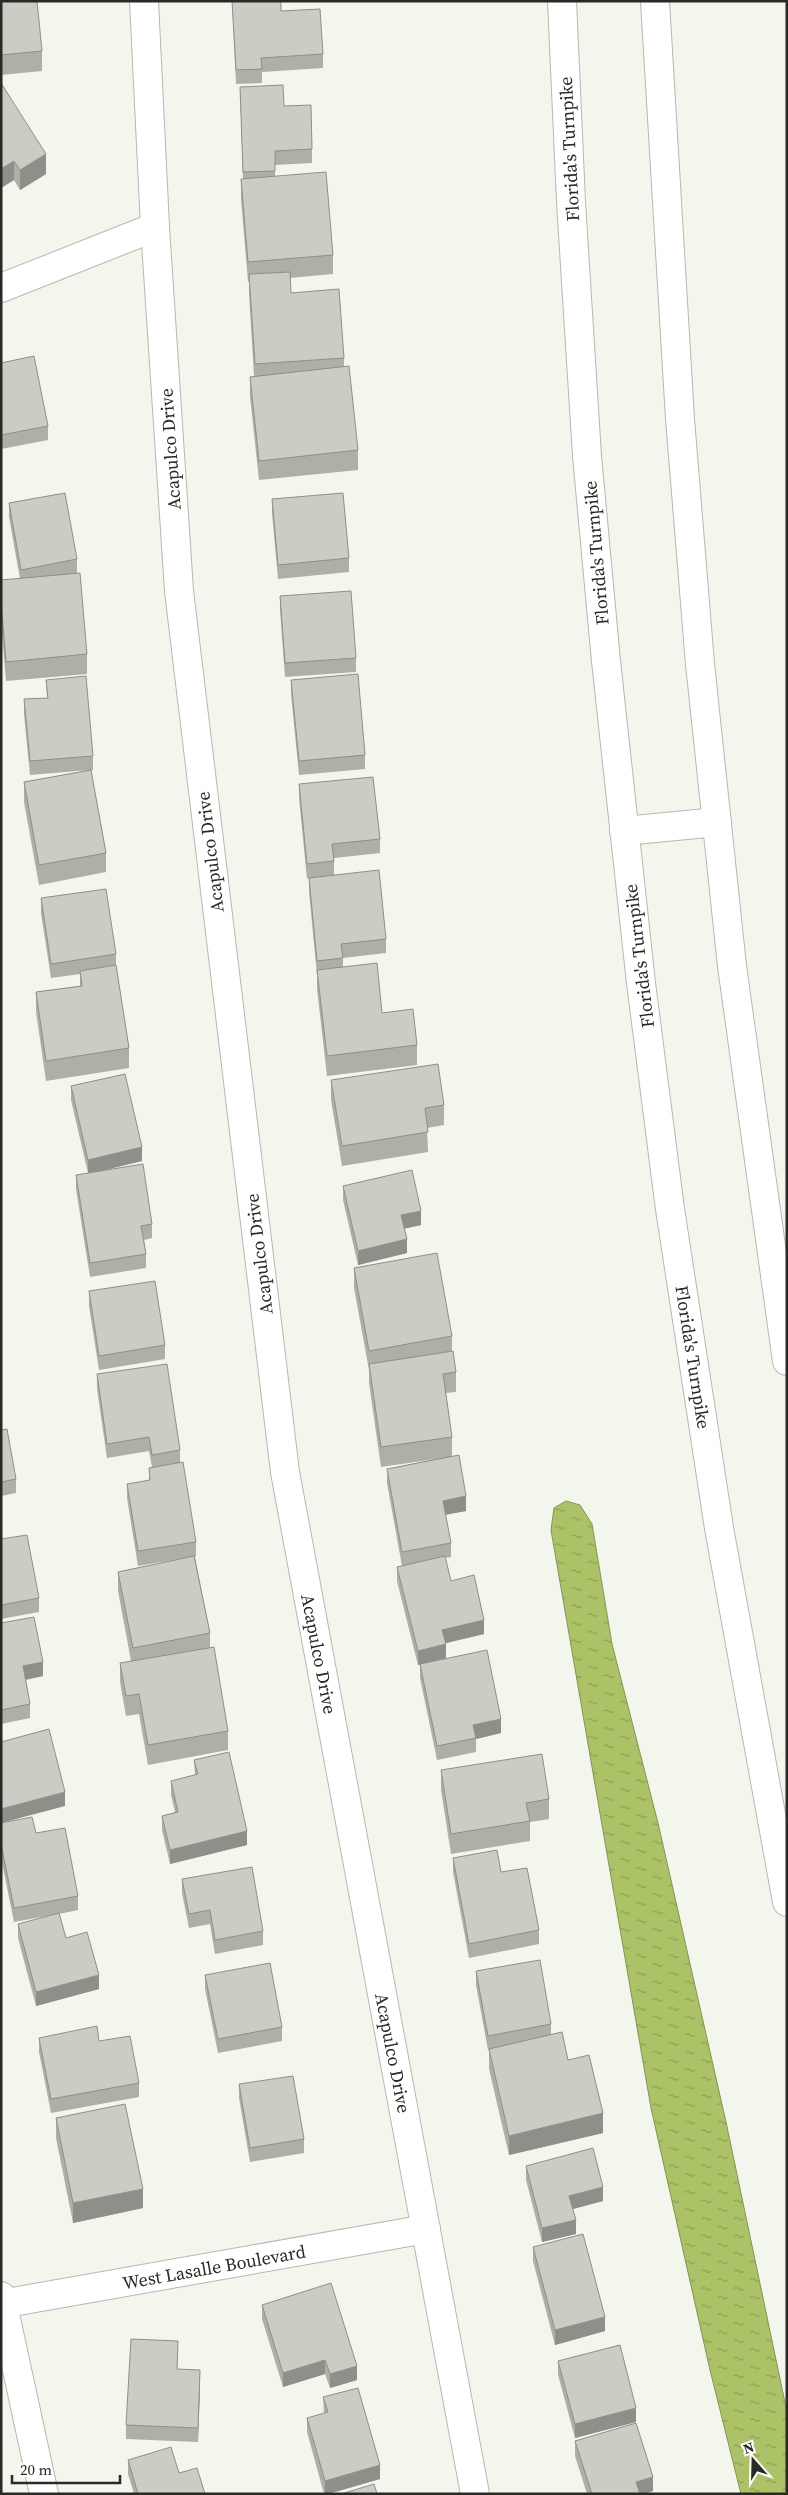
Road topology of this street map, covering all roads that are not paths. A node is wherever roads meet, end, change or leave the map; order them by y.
1 (144, 1) edge
2 (562, 1) edge
3 (655, 1) edge
4 (155, 227) junction
5 (1, 288) edge
6 (717, 822) junction
7 (624, 831) junction
8 (787, 1361) edge
9 (787, 1902) edge
10 (426, 2229) junction
11 (2, 2301) edge
12 (44, 2494) edge
13 (475, 2494) edge

1 - 4 main road, Acapulco Drive
2 - 7 main road, Florida's Turnpike
3 - 6 main road
4 - 5 main road
4 - 10 main road, Acapulco Drive
6 - 7 main road
6 - 8 main road
7 - 9 main road, Florida's Turnpike
10 - 11 main road, West Lasalle Boulevard
10 - 13 main road, Acapulco Drive
11 - 12 main road

